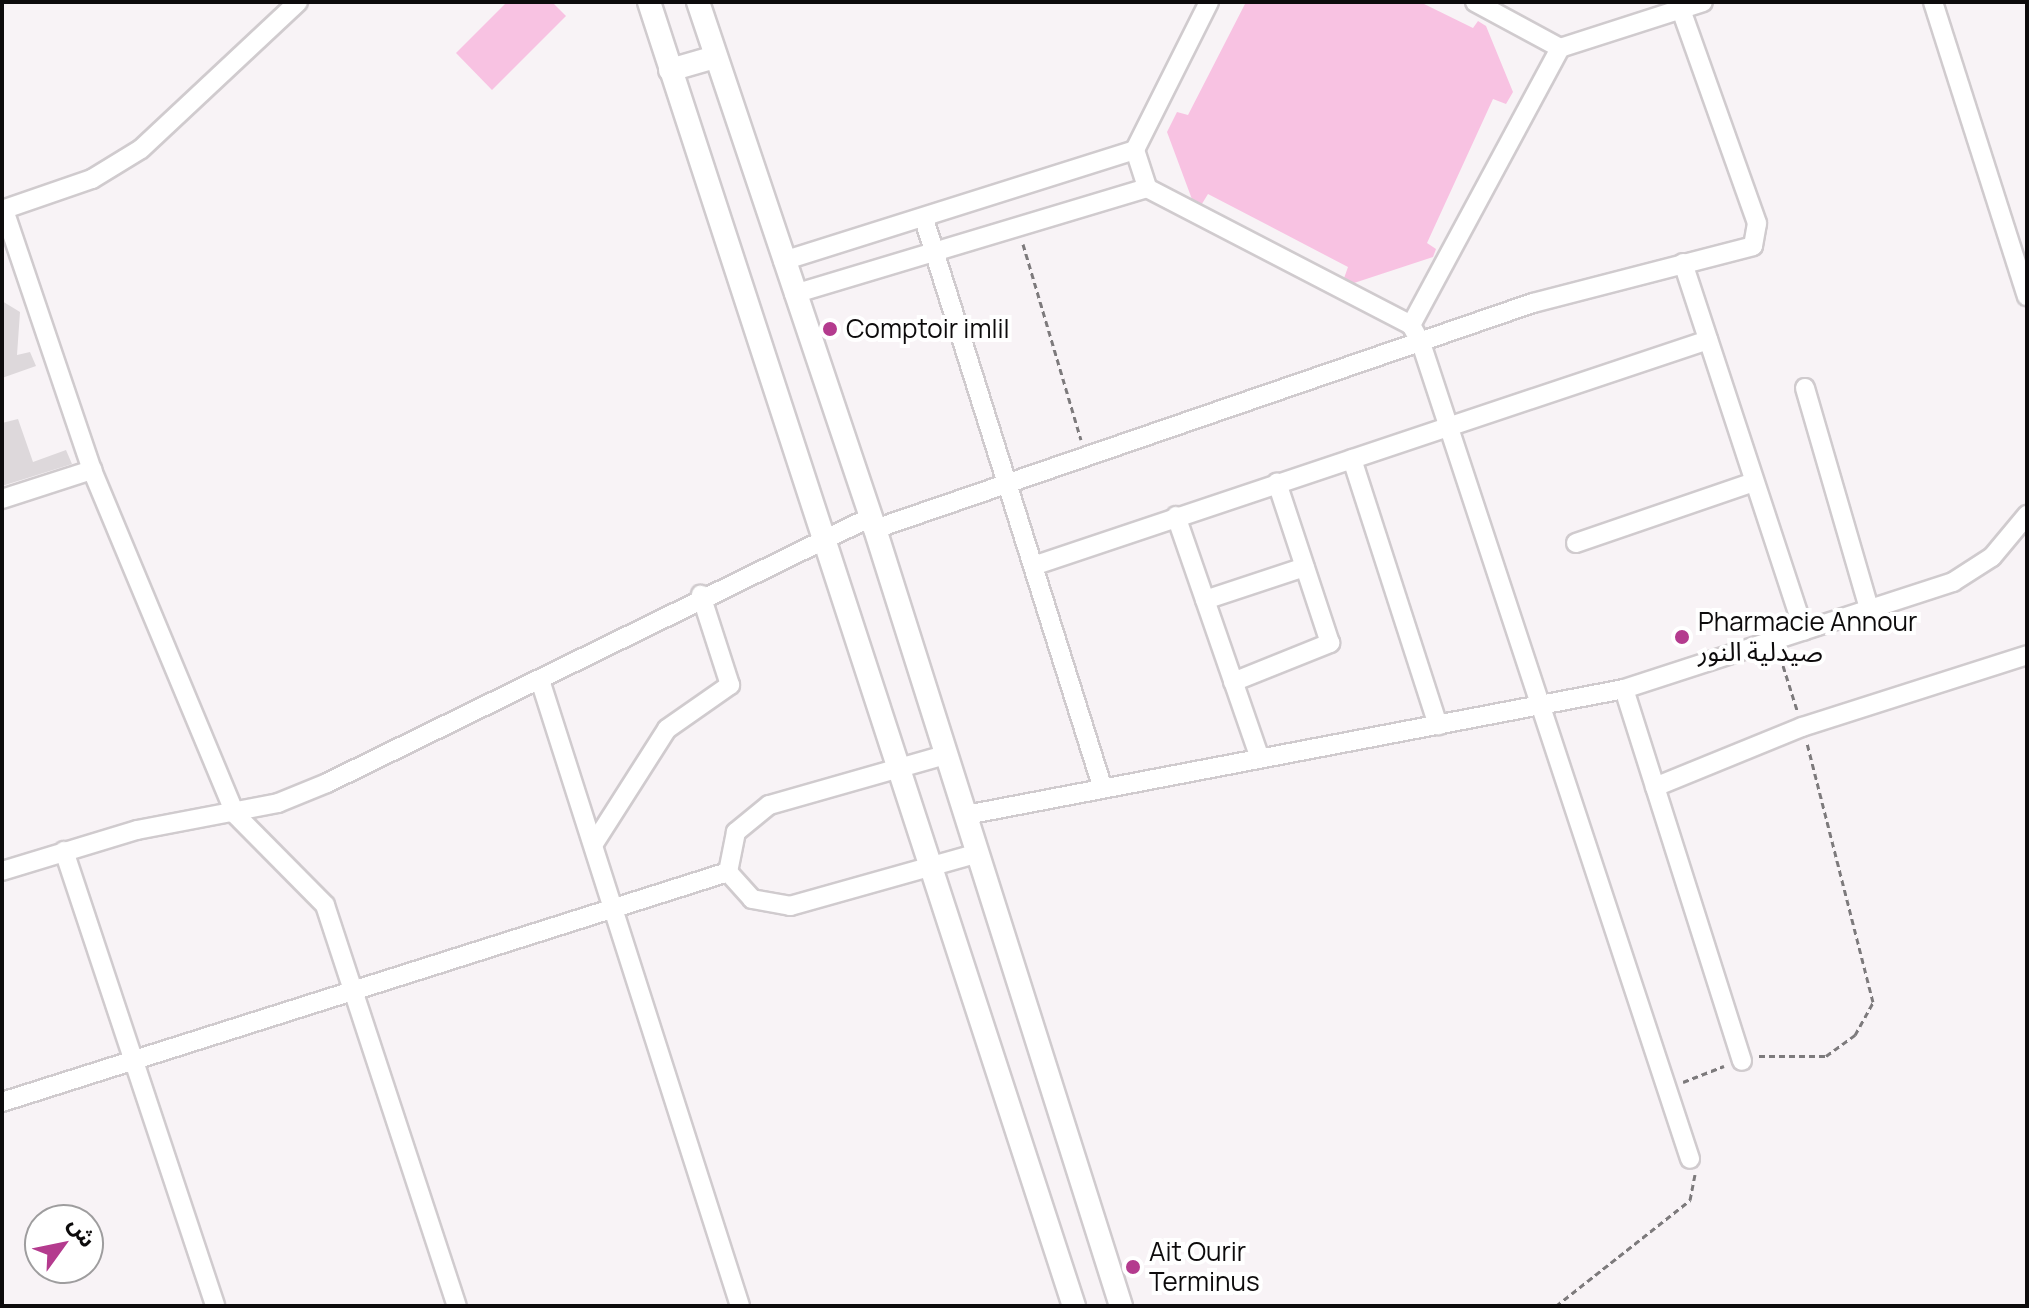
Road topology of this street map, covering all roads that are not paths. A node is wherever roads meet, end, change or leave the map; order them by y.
1 (298, 2) edge
2 (649, 2) edge
3 (698, 2) edge
4 (1209, 2) edge
5 (1475, 2) edge
6 (1703, 2) edge
7 (1933, 2) edge
8 (1681, 9) junction
9 (1560, 48) junction
10 (715, 57) junction
11 (670, 70) junction
12 (1135, 150) junction
13 (1147, 188) junction
14 (3, 210) edge
15 (924, 219) junction
16 (932, 253) junction
17 (783, 261) junction
18 (1683, 263) junction
19 (794, 294) junction
20 (2027, 296) edge
21 (1411, 325) junction
22 (1708, 340) junction
23 (1421, 343) junction
24 (1805, 388) dead end
25 (1448, 428) junction
26 (1352, 459) junction
27 (92, 470) junction
28 (1007, 480) junction
29 (1754, 482) junction
30 (1277, 483) junction
31 (2, 499) edge
32 (2027, 515) edge
33 (1176, 516) junction
34 (873, 523) junction
35 (824, 535) junction
36 (1576, 543) dead end
37 (1033, 566) junction
38 (1305, 567) junction
39 (701, 595) junction
40 (1205, 600) junction
41 (1869, 609) junction
42 (1804, 631) junction
43 (2027, 655) edge
44 (540, 680) junction
45 (1233, 682) junction
46 (1624, 689) junction
47 (1541, 707) junction
48 (1438, 725) junction
49 (945, 755) junction
50 (1260, 758) junction
51 (896, 766) junction
52 (1102, 786) junction
53 (1655, 787) junction
54 (235, 814) junction
55 (966, 815) junction
56 (595, 842) junction
57 (64, 851) junction
58 (978, 853) junction
59 (930, 865) junction
60 (2, 871) edge
61 (728, 872) junction
62 (616, 907) junction
63 (356, 990) junction
64 (134, 1060) junction
65 (1742, 1061) road end
66 (2, 1102) edge
67 (1690, 1159) road end
68 (215, 1306) edge
69 (457, 1306) edge
70 (740, 1306) edge
71 (1074, 1306) edge
72 (1121, 1306) edge

1 - 14 street
2 - 11 main road
3 - 10 main road
4 - 12 street
5 - 9 street
6 - 8 street
7 - 20 street
8 - 9 street
8 - 18 street
9 - 21 street
10 - 11 main road
10 - 17 main road
11 - 35 main road
12 - 13 street
12 - 15 street
13 - 16 street
13 - 21 street
14 - 27 street
15 - 16 street
15 - 17 street
16 - 19 street
16 - 28 street
17 - 19 main road
18 - 22 street
18 - 23 street
19 - 34 main road
21 - 23 street
22 - 25 street
22 - 29 street
23 - 25 street
23 - 28 street
24 - 41 street
25 - 26 street
25 - 47 street
26 - 30 street
26 - 48 street
27 - 31 street
27 - 54 street
28 - 34 street
28 - 37 street
29 - 36 street
29 - 42 street
30 - 33 street
30 - 38 street
32 - 41 street
33 - 37 street
33 - 40 street
34 - 35 street
34 - 49 main road
35 - 39 street
35 - 51 main road
37 - 52 street
38 - 40 street
38 - 45 street
39 - 44 street
39 - 56 street
40 - 45 street
41 - 42 street
42 - 46 street
43 - 53 street
44 - 54 street
44 - 56 street
45 - 50 street
46 - 47 street
46 - 53 street
47 - 48 street
47 - 67 street
48 - 50 street
49 - 51 street
49 - 55 main road
50 - 52 street
51 - 59 main road
51 - 61 street
52 - 55 street
53 - 65 street
54 - 57 street
54 - 63 street
55 - 58 main road
56 - 62 street
57 - 60 street
57 - 64 street
58 - 59 street
58 - 72 main road
59 - 61 street
59 - 71 main road
61 - 62 street
62 - 63 street
62 - 70 street
63 - 64 street
63 - 69 street
64 - 66 street
64 - 68 street

